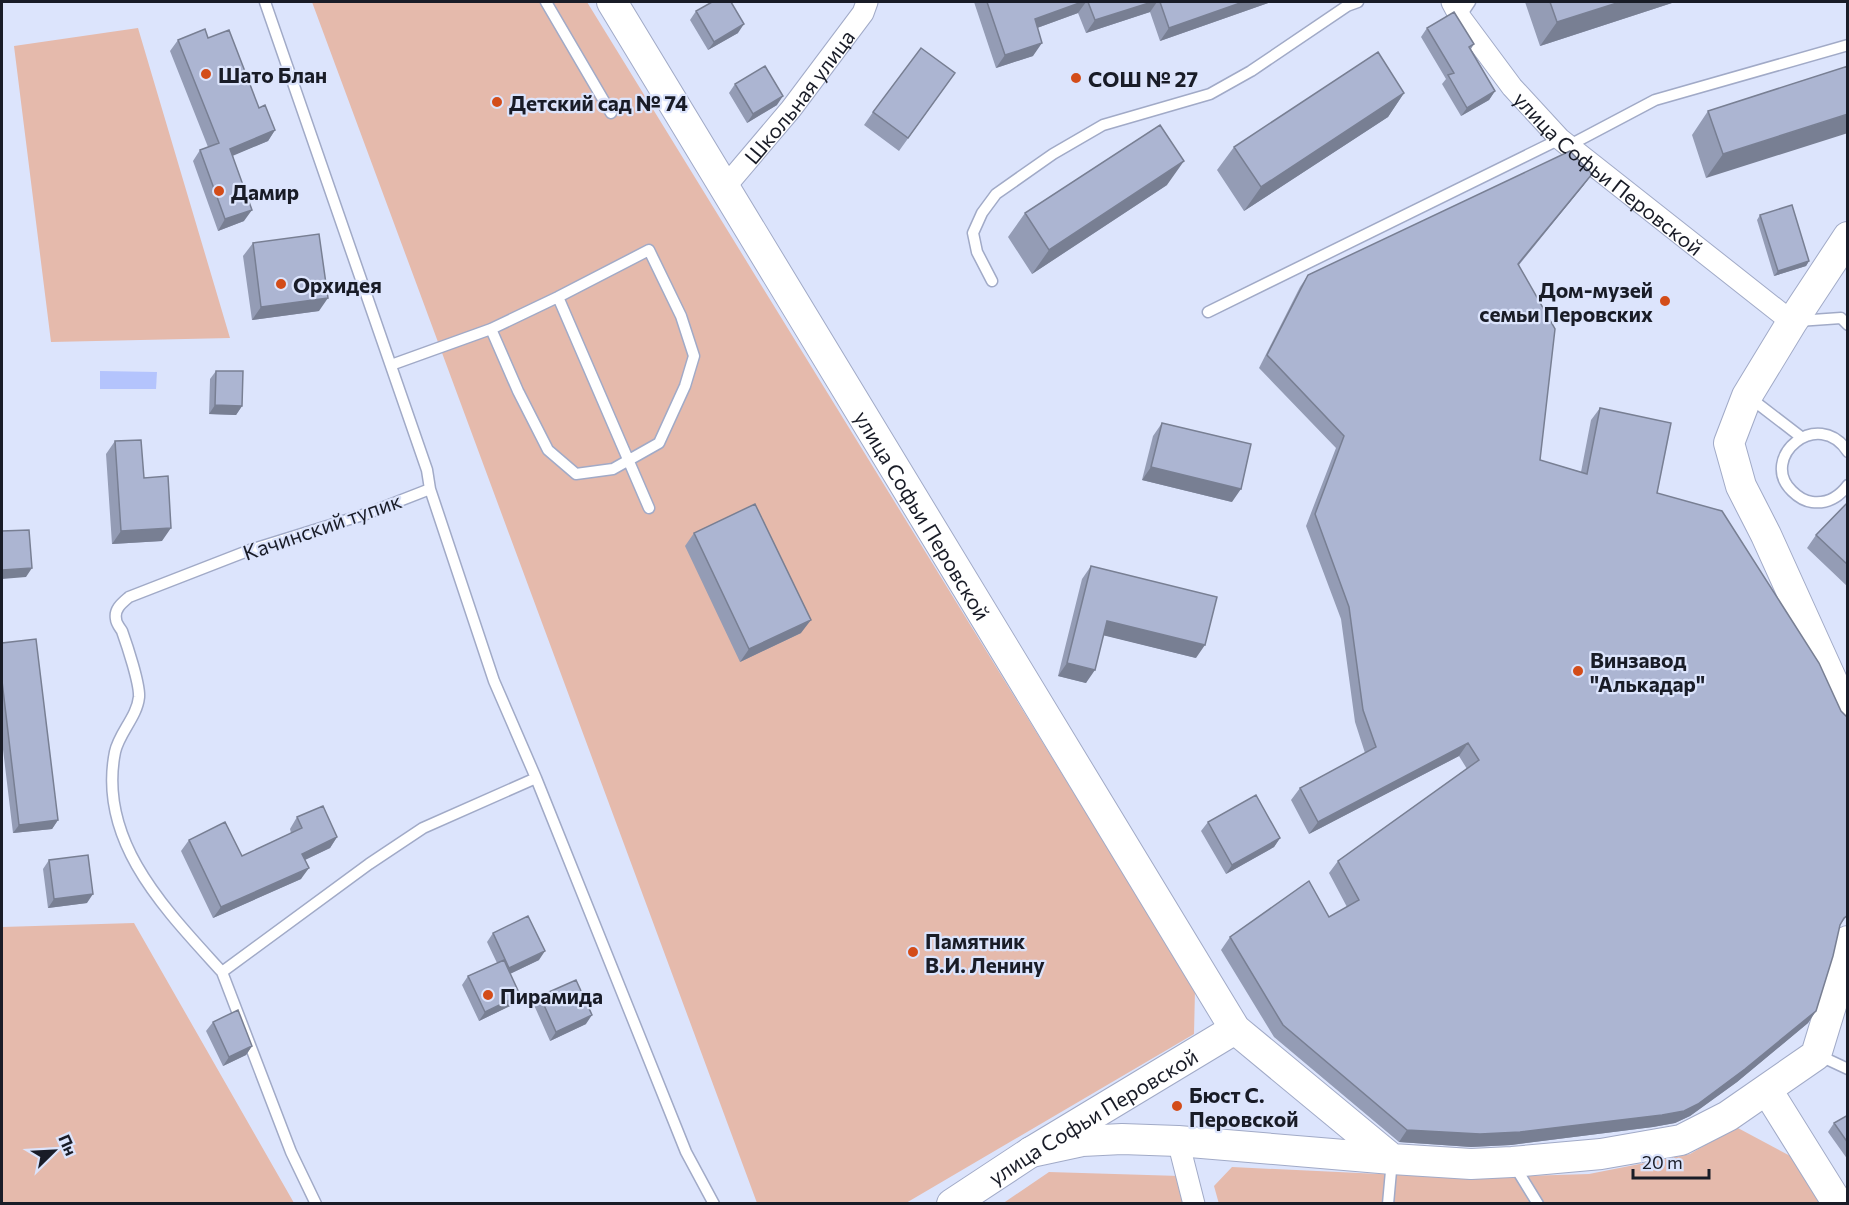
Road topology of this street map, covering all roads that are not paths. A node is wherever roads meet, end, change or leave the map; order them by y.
1 (265, 2) edge
2 (546, 2) edge
3 (612, 2) edge
4 (867, 2) edge
5 (1358, 2) edge
6 (1460, 7) edge
7 (1848, 45) edge
8 (611, 113) dead end
9 (1564, 143) junction
10 (724, 187) junction
11 (1848, 237) edge
12 (992, 281) dead end
13 (558, 297) junction
14 (1208, 312) dead end
15 (1792, 322) junction
16 (1848, 325) edge
17 (491, 329) junction
18 (391, 365) junction
19 (1747, 396) junction
20 (1801, 437) junction
21 (1848, 452) edge
22 (1848, 485) edge
23 (430, 489) junction
24 (649, 508) dead end
25 (1848, 716) edge
26 (536, 778) junction
27 (1848, 941) edge
28 (222, 972) junction
29 (1236, 1029) junction
30 (1816, 1054) junction
31 (1848, 1069) edge
32 (1767, 1090) junction
33 (1178, 1141) junction
34 (1031, 1152) junction
35 (1392, 1160) junction
36 (1512, 1162) junction
37 (316, 1203) edge
38 (714, 1203) edge
39 (952, 1203) edge
40 (1194, 1203) edge
41 (1389, 1203) edge
42 (1538, 1203) edge
43 (1838, 1203) edge

1 - 18 lane, Качинский тупик
2 - 8 lane
3 - 10 street, улица Софьи Перовской
4 - 10 street, Школьная улица
5 - 12 lane
6 - 9 street, улица Софьи Перовской
7 - 9 lane
9 - 14 lane
9 - 15 street, улица Софьи Перовской
10 - 29 street, улица Софьи Перовской
11 - 15 street
13 - 17 lane
13 - 17 lane
13 - 24 lane
15 - 16 lane
15 - 19 street
17 - 18 lane
18 - 23 lane, Качинский тупик
19 - 20 lane
19 - 25 street
20 - 21 lane
20 - 22 lane
23 - 26 lane
23 - 28 lane, Качинский тупик
26 - 28 lane
26 - 38 lane
27 - 30 street
28 - 37 lane
29 - 34 street, улица Софьи Перовской
29 - 35 street, улица Софьи Перовской
30 - 31 lane
30 - 32 street
32 - 36 street
32 - 43 street
33 - 34 street
33 - 35 street
33 - 40 street
34 - 39 street, улица Софьи Перовской
35 - 36 street
35 - 41 lane
36 - 42 lane

